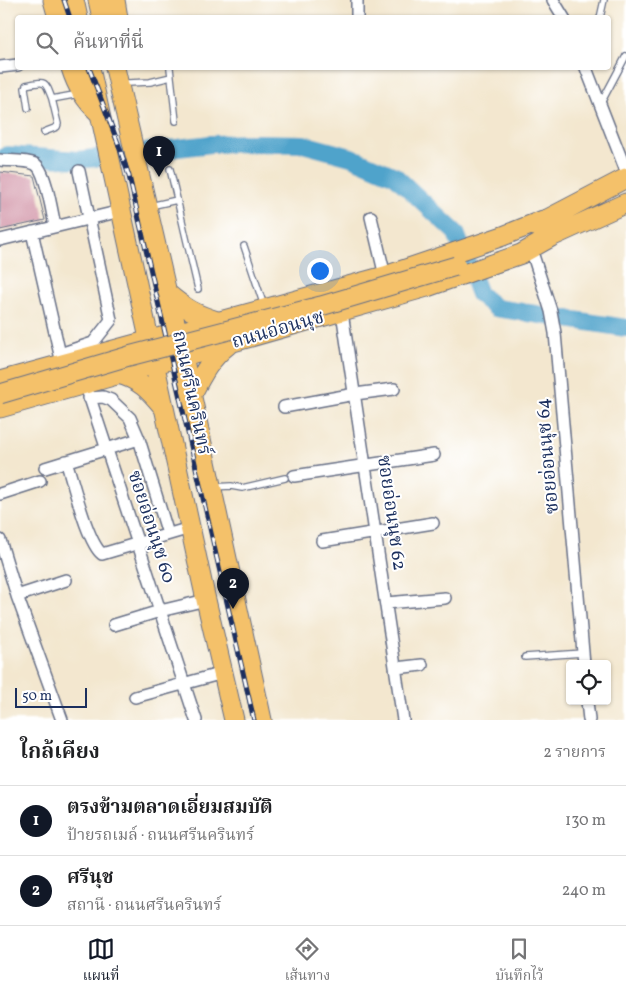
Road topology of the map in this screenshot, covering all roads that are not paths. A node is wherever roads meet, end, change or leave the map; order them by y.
1 (54, 0) edge
2 (74, 0) edge
3 (98, 0) edge
4 (115, 0) edge
5 (357, 0) edge
6 (604, 0) edge
7 (557, 2) edge
8 (57, 15) edge
9 (77, 15) edge
10 (101, 15) edge
11 (118, 15) edge
12 (357, 15) edge
13 (563, 15) edge
14 (601, 15) edge
15 (626, 56) edge
16 (15, 65) edge
17 (0, 67) edge
18 (72, 70) edge
19 (90, 70) edge
20 (115, 70) edge
21 (170, 70) edge
22 (587, 70) edge
23 (128, 75) edge
24 (171, 77) junction
25 (81, 93) junction
26 (52, 99) junction
27 (600, 104) junction
28 (28, 108) dead end
29 (125, 111) junction
30 (101, 115) junction
31 (176, 121) dead end
32 (44, 132) dead end
33 (0, 160) edge
34 (170, 169) dead end
35 (626, 171) edge
36 (79, 172) dead end
37 (626, 178) edge
38 (177, 200) junction
39 (626, 206) edge
40 (147, 207) junction
41 (121, 211) junction
42 (371, 217) dead end
43 (89, 219) junction
44 (56, 226) junction
45 (547, 229) junction
46 (32, 232) junction
47 (0, 240) edge
48 (244, 246) dead end
49 (531, 249) junction
50 (385, 276) junction
51 (198, 289) dead end
52 (167, 293) junction
53 (141, 298) junction
54 (261, 311) junction
55 (342, 312) junction
56 (220, 322) junction
57 (178, 333) junction
58 (263, 334) junction
59 (150, 340) junction
60 (229, 344) junction
61 (113, 350) junction
62 (183, 355) junction
63 (66, 359) junction
64 (155, 364) junction
65 (118, 374) junction
66 (0, 381) edge
67 (394, 389) dead end
68 (87, 390) junction
69 (0, 394) edge
70 (355, 394) junction
71 (191, 396) junction
72 (284, 407) dead end
73 (0, 408) edge
74 (164, 408) junction
75 (139, 439) junction
76 (106, 448) junction
77 (434, 455) dead end
78 (66, 461) junction
79 (366, 464) junction
80 (45, 468) dead end
81 (289, 477) joint
82 (40, 481) dead end
83 (211, 488) junction
84 (0, 494) edge
85 (433, 523) dead end
86 (190, 528) junction
87 (376, 533) junction
88 (168, 534) junction
89 (0, 540) edge
90 (322, 542) dead end
91 (138, 544) junction
92 (66, 580) dead end
93 (17, 596) junction
94 (445, 598) dead end
95 (206, 600) junction
96 (386, 603) junction
97 (160, 611) junction
98 (114, 625) dead end
99 (525, 657) dead end
100 (583, 658) edge
101 (422, 665) dead end
102 (396, 668) junction
103 (223, 673) junction
104 (184, 682) junction
105 (135, 697) dead end
106 (587, 705) edge
107 (62, 720) edge
108 (196, 720) edge
109 (234, 720) edge
110 (262, 720) edge
111 (403, 720) edge
112 (589, 720) edge

1 - 8 main road
2 - 9 main road
3 - 10 main road
4 - 11 main road
5 - 12 street
6 - 14 lane
7 - 13 street
15 - 27 lane
16 - 17 street
18 - 25 main road
19 - 30 main road, ถนนศรีนครินทร์
20 - 29 main road, ถนนศรีนครินทร์
21 - 24 lane
22 - 27 street
23 - 24 lane
23 - 29 main road
24 - 31 lane
25 - 26 lane
25 - 30 main road
26 - 28 lane
26 - 32 lane
27 - 35 street
29 - 40 main road, ถนนศรีนครินทร์
30 - 41 main road, ถนนศรีนครินทร์
33 - 44 street
34 - 38 lane
36 - 43 street
37 - 45 main road, ถนนอ่อนนุช
38 - 40 lane
38 - 51 lane
39 - 45 main road, ถนนอ่อนนุช
40 - 52 main road, ถนนศรีนครินทร์
41 - 43 street
41 - 53 main road, ถนนศรีนครินทร์
42 - 50 street
43 - 44 street
43 - 63 street
44 - 46 street
45 - 49 main road, ถนนอ่อนนุช
45 - 50 main road, ถนนอ่อนนุช
45 - 69 main road, ถนนอ่อนนุช, bridge
46 - 47 street
46 - 63 street
48 - 54 lane
49 - 55 main road, ถนนอ่อนนุช
49 - 100 street, ซอยอ่อนนุช 64
50 - 54 main road, ถนนอ่อนนุช
52 - 56 main road
52 - 57 main road, ถนนศรีนครินทร์
53 - 59 main road, ถนนศรีนครินทร์
53 - 61 main road
54 - 56 main road, ถนนอ่อนนุช
54 - 58 main road
55 - 58 main road, ถนนอ่อนนุช
55 - 70 street, ซอยอ่อนนุช 62
56 - 57 main road, ถนนอ่อนนุช
57 - 59 main road, ถนนอ่อนนุช
57 - 62 main road, ถนนศรีนครินทร์
58 - 60 main road, ถนนอ่อนนุช
59 - 61 main road, ถนนอ่อนนุช
59 - 64 main road, ถนนศรีนครินทร์
60 - 62 main road, ถนนอ่อนนุช
60 - 71 main road
61 - 63 main road, ถนนอ่อนนุช
62 - 64 main road, ถนนอ่อนนุช
62 - 71 main road, ถนนศรีนครินทร์
63 - 66 main road, ถนนอ่อนนุช
63 - 68 main road
64 - 65 main road, ถนนอ่อนนุช
64 - 74 main road, ถนนศรีนครินทร์
65 - 68 main road, ถนนอ่อนนุช
65 - 74 main road
67 - 70 street
68 - 73 main road, ถนนอ่อนนุช
68 - 75 street
68 - 76 street, ซอยอ่อนนุช 60
70 - 72 street
70 - 79 street, ซอยอ่อนนุช 62
71 - 83 main road, ถนนศรีนครินทร์
74 - 86 main road, ถนนศรีนครินทร์
75 - 76 street
75 - 88 street
76 - 78 street
76 - 91 street, ซอยอ่อนนุช 60
77 - 79 street
78 - 80 street
78 - 91 street
79 - 81 street
79 - 87 street, ซอยอ่อนนุช 62
81 - 83 lane
82 - 84 street
83 - 110 main road, ถนนศรีนครินทร์
85 - 87 street
86 - 88 street
86 - 95 main road, ถนนศรีนครินทร์
87 - 90 street
87 - 96 street, ซอยอ่อนนุช 62
88 - 91 street
89 - 93 street
91 - 97 street, ซอยอ่อนนุช 60
92 - 93 street
93 - 107 street
94 - 96 street
95 - 97 street
95 - 103 main road, ถนนศรีนครินทร์
96 - 102 street, ซอยอ่อนนุช 62
97 - 98 street
97 - 104 street, ซอยอ่อนนุช 60
99 - 100 lane
101 - 102 street
102 - 111 street, ซอยอ่อนนุช 62
103 - 104 street
103 - 109 main road, ถนนศรีนครินทร์
104 - 105 street
104 - 108 street, ซอยอ่อนนุช 60
106 - 112 street

